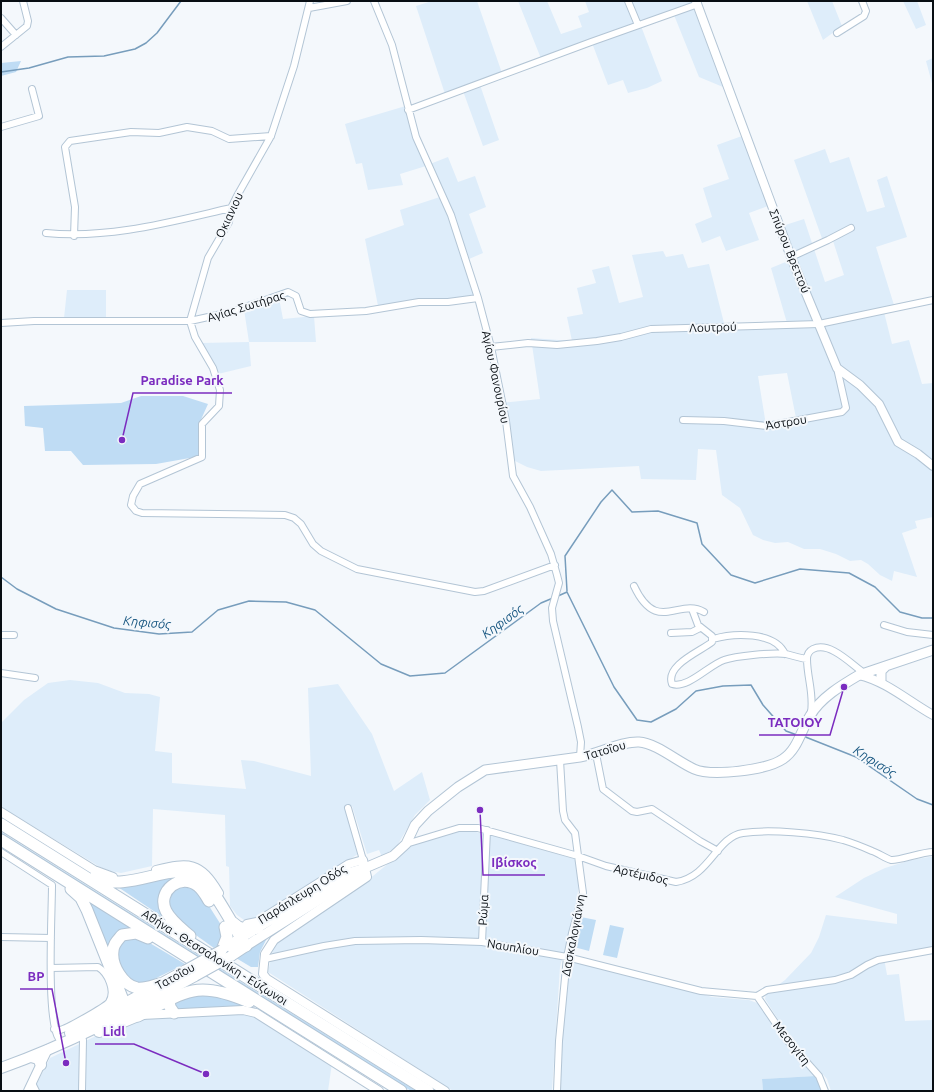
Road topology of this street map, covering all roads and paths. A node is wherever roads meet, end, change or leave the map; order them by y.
1 (24, 1) edge
2 (310, 1) edge
3 (346, 1) edge
4 (374, 1) edge
5 (628, 1) edge
6 (862, 1) edge
7 (697, 3) edge
8 (309, 8) junction
9 (1, 18) edge
10 (638, 25) junction
11 (837, 33) dead end
12 (16, 36) junction
13 (1, 47) edge
14 (32, 89) dead end
15 (408, 110) junction
16 (1, 127) edge
17 (271, 136) junction
18 (231, 208) junction
19 (852, 228) dead end
20 (46, 233) dead end
21 (74, 236) junction
22 (791, 257) junction
23 (478, 298) junction
24 (933, 300) edge
25 (190, 321) junction
26 (1, 323) edge
27 (819, 324) junction
28 (491, 347) junction
29 (837, 368) junction
30 (683, 420) dead end
31 (933, 466) edge
32 (555, 565) junction
33 (634, 586) dead end
34 (692, 609) junction
35 (704, 612) dead end
36 (884, 625) dead end
37 (700, 628) junction
38 (671, 633) dead end
39 (1, 635) edge
40 (14, 635) dead end
41 (933, 635) edge
42 (713, 639) junction
43 (933, 650) edge
44 (785, 654) junction
45 (807, 659) junction
46 (887, 665) junction
47 (1, 673) edge
48 (863, 673) junction
49 (36, 678) dead end
50 (881, 680) junction
51 (888, 687) junction
52 (810, 714) junction
53 (933, 715) edge
54 (596, 754) junction
55 (580, 757) junction
56 (560, 760) junction
57 (348, 808) dead end
58 (1, 812) edge
59 (1, 824) edge
60 (487, 830) junction
61 (1, 840) edge
62 (406, 844) junction
63 (718, 851) junction
64 (1, 852) edge
65 (933, 852) edge
66 (578, 856) junction
67 (58, 860) junction
68 (364, 864) junction
69 (53, 878) junction
70 (227, 923) junction
71 (258, 928) junction
72 (1, 937) edge
73 (51, 938) junction
74 (482, 942) junction
75 (235, 947) junction
76 (172, 948) junction
77 (203, 949) junction
78 (933, 950) edge
79 (567, 957) junction
80 (265, 959) junction
81 (51, 968) junction
82 (159, 984) junction
83 (116, 986) junction
84 (758, 996) junction
85 (170, 1000) junction
86 (132, 1009) junction
87 (109, 1011) junction
88 (174, 1013) junction
89 (280, 1016) junction
90 (54, 1029) junction
91 (83, 1040) junction
92 (53, 1045) junction
93 (30, 1057) junction
94 (41, 1065) junction
95 (1, 1068) edge
96 (34, 1087) edge
97 (28, 1091) edge
98 (82, 1091) edge
99 (379, 1091) edge
100 (401, 1091) edge
101 (428, 1091) edge
102 (445, 1091) edge
103 (557, 1091) edge
104 (826, 1091) edge

1 - 12 street
2 - 8 street, Οκιανιου
3 - 8 street
4 - 15 street, Αγίου Φανουρίου
5 - 10 street
6 - 11 street
7 - 10 street
7 - 22 street, Σπύρου Βρεττού
8 - 17 street, Οκιανιου
9 - 12 street
10 - 15 street
12 - 13 street
14 - 16 street
15 - 23 street, Αγίου Φανουρίου
17 - 18 street, Οκιανιου
17 - 21 street
18 - 21 street
18 - 25 street, Οκιανιου
19 - 22 street
20 - 21 street
22 - 27 street, Σπύρου Βρεττού
23 - 25 street, Αγίας Σωτήρας
23 - 28 street, Αγίου Φανουρίου
24 - 27 street, Λουτρού
25 - 26 street, Αγίας Σωτήρας
25 - 32 street
27 - 28 street, Λουτρού
27 - 29 street, Σπύρου Βρεττού
28 - 32 street, Αγίου Φανουρίου
29 - 30 street, Άστρου
29 - 31 street, Σπύρου Βρεττού
32 - 55 street, Αγίου Φανουρίου
33 - 34 street
34 - 35 street
34 - 37 street
36 - 41 street
37 - 38 street
37 - 42 street
39 - 40 street
42 - 44 street
42 - 44 street
43 - 46 main road, Τατοΐου
44 - 45 street
45 - 48 street
45 - 52 street
46 - 48 main road, Τατοΐου
46 - 50 main road
47 - 49 street
48 - 50 street
48 - 51 street
48 - 52 main road, Τατοΐου
50 - 51 street
51 - 53 street
52 - 54 main road, Τατοΐου
54 - 55 main road, Τατοΐου
54 - 63 street
55 - 56 main road, Τατοΐου
56 - 62 main road, Τατοΐου
56 - 66 street, Δασκαλογιάννη
57 - 68 street
58 - 68 street, Παράπλευρη Οδός
59 - 67 highway, Αθήνα - Θεσσαλονίκη - Εύζωνοι
60 - 62 street, Αρτέμιδος
60 - 66 street, Αρτέμιδος
60 - 74 street, Ρώμα
61 - 69 highway, Αθήνα - Θεσσαλονίκη - Εύζωνοι
62 - 68 main road, Τατοΐου
63 - 65 street, Αρτέμιδος
63 - 66 street, Αρτέμιδος
64 - 69 street
66 - 79 street, Δασκαλογιάννη
67 - 70 highway
67 - 77 highway, Αθήνα - Θεσσαλονίκη - Εύζωνοι
68 - 71 main road, Τατοΐου
68 - 75 main road, Τατοΐου
68 - 80 street, Παράπλευρη Οδός
69 - 73 street
69 - 76 highway, Αθήνα - Θεσσαλονίκη - Εύζωνοι
69 - 83 highway
70 - 71 highway
70 - 75 highway
70 - 75 highway
70 - 77 highway
71 - 75 main road, Τατοΐου
72 - 73 street
73 - 81 street
74 - 79 street, Ναυπλίου
74 - 80 street, Ναυπλίου
75 - 82 main road, Τατοΐου, bridge
75 - 86 main road, Τατοΐου, bridge
76 - 82 highway
76 - 89 highway, Αθήνα - Θεσσαλονίκη - Εύζωνοι
77 - 101 highway, Αθήνα - Θεσσαλονίκη - Εύζωνοι
78 - 84 street
79 - 84 street, Ναυπλίου
79 - 103 street, Δασκαλογιάννη
80 - 102 street, Παράπλευρη Οδός
81 - 90 street
81 - 90 street
82 - 86 main road, Τατοΐου
83 - 86 highway
83 - 87 highway
84 - 104 street, Μεσογίτη
85 - 86 highway
85 - 88 highway
85 - 89 highway
86 - 87 main road, Τατοΐου
86 - 88 street
86 - 91 main road
86 - 92 main road, Τατοΐου
87 - 92 main road, Τατοΐου
88 - 99 street
89 - 100 highway, Αθήνα - Θεσσαλονίκη - Εύζωνοι
90 - 92 street
91 - 92 main road
91 - 98 street
92 - 93 main road, Τατοΐου
92 - 94 street
93 - 94 main road
93 - 95 main road, Τατοΐου
94 - 96 street
96 - 97 street

